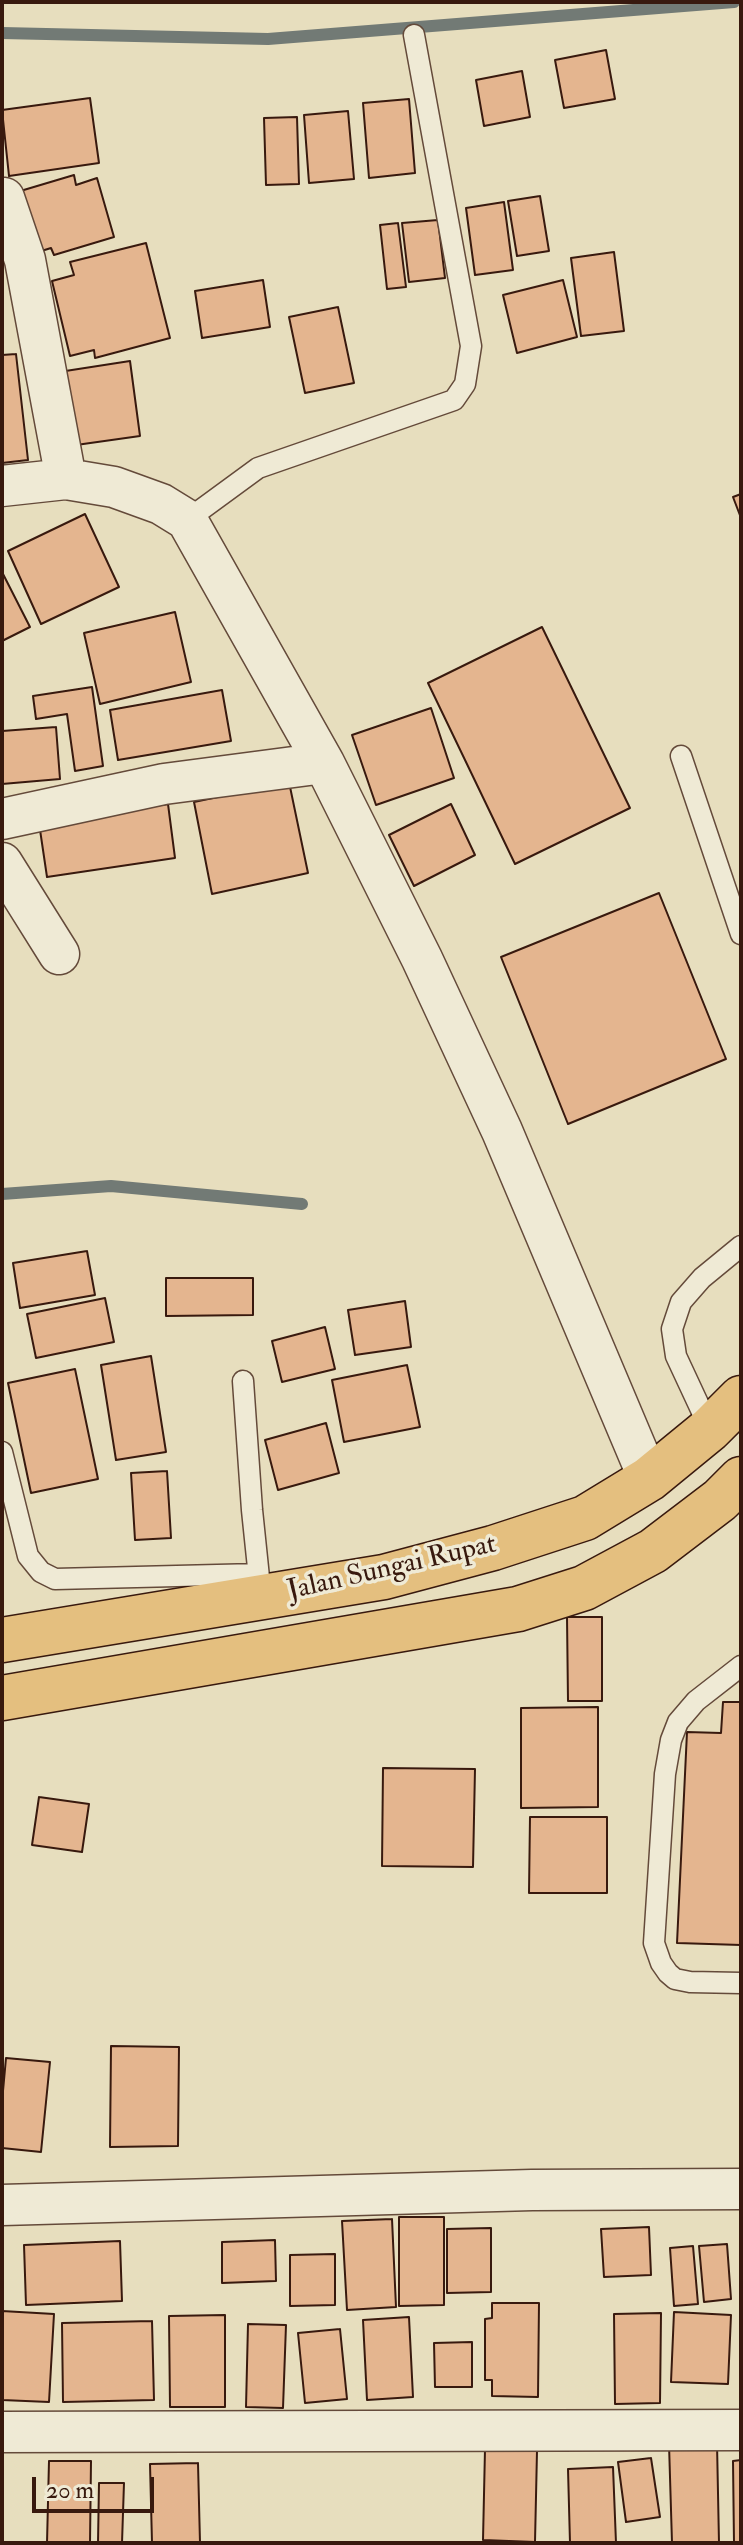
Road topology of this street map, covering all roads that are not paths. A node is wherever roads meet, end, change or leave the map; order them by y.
1 (414, 35) dead end
2 (4, 198) dead end
3 (66, 479) junction
4 (2, 486) edge
5 (187, 520) junction
6 (681, 756) dead end
7 (324, 763) junction
8 (2, 819) edge
9 (2, 863) edge
10 (741, 934) edge
11 (59, 954) dead end
12 (741, 1246) edge
13 (243, 1381) dead end
14 (741, 1398) edge
15 (710, 1429) junction
16 (2, 1452) edge
17 (649, 1479) junction
18 (741, 1479) edge
19 (260, 1586) junction
20 (2, 1640) edge
21 (741, 1666) edge
22 (2, 1698) edge
23 (741, 1983) edge
24 (741, 2189) edge
25 (2, 2205) edge
26 (741, 2430) edge
27 (2, 2432) edge

1 - 5 lane
2 - 3 street
3 - 4 street
3 - 5 street
5 - 7 street
6 - 10 lane
7 - 8 street
7 - 17 street
9 - 11 street
12 - 15 lane
13 - 19 lane
14 - 15 main road, Jalan Sungai Rupat
15 - 17 main road, Jalan Sungai Rupat
16 - 19 lane
17 - 19 main road, Jalan Sungai Rupat
18 - 22 main road, Jalan Sungai Rupat
19 - 20 main road, Jalan Sungai Rupat
21 - 23 lane
24 - 25 street
26 - 27 street

